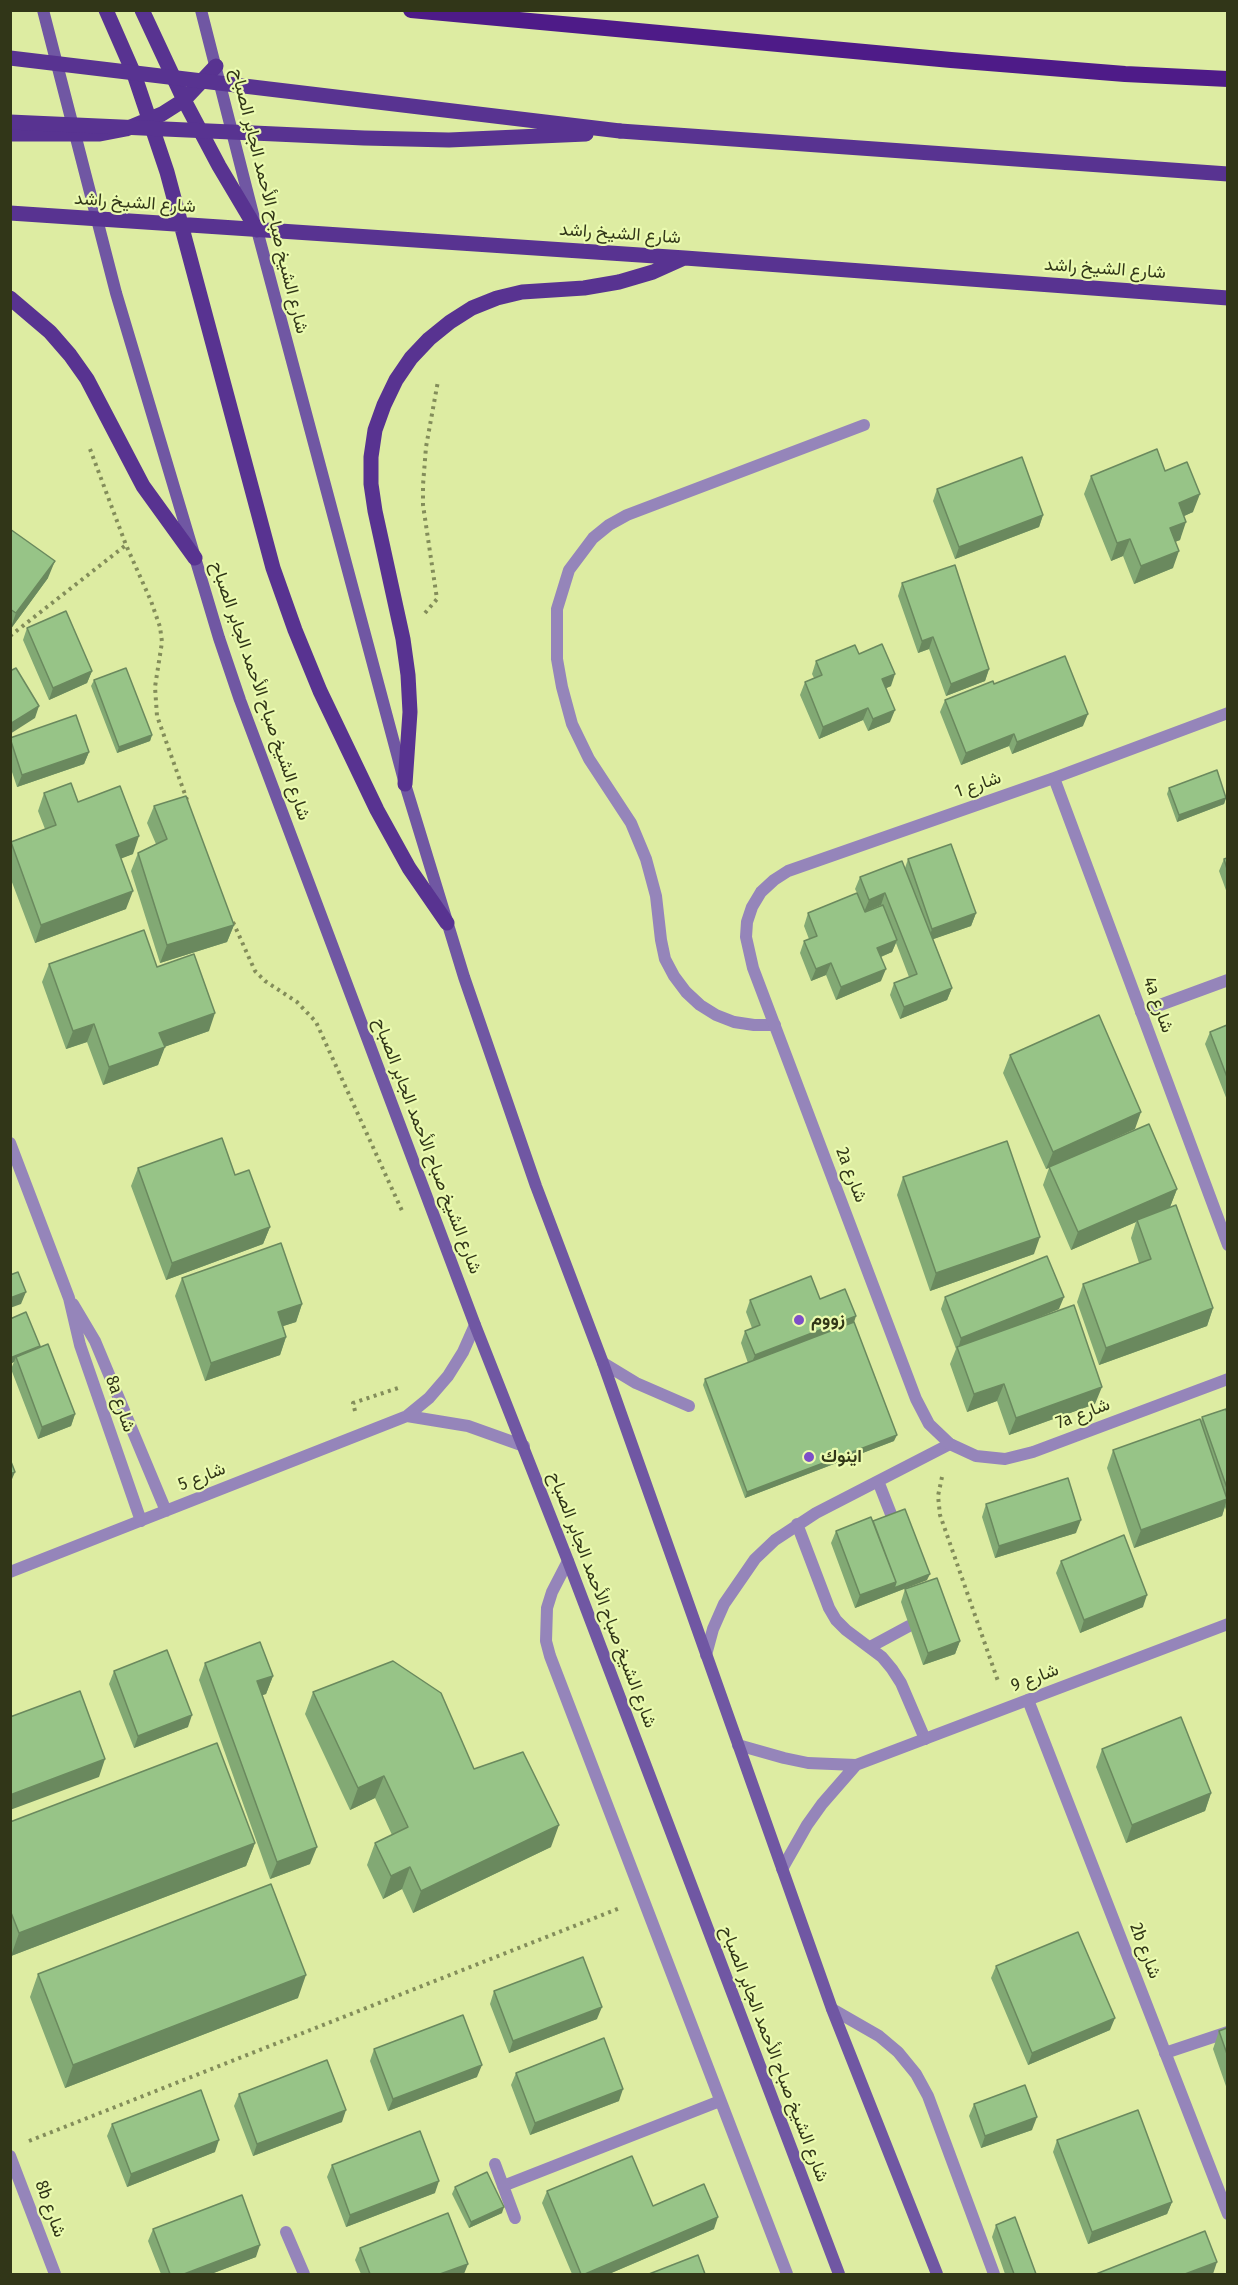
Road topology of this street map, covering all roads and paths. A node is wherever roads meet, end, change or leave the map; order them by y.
1 (43, 10) edge
2 (106, 10) edge
3 (142, 10) edge
4 (201, 10) edge
5 (411, 10) edge
6 (10, 58) edge
7 (216, 66) junction
8 (1227, 79) edge
9 (184, 100) junction
10 (151, 120) junction
11 (10, 122) edge
12 (620, 131) junction
13 (10, 134) edge
14 (74, 134) junction
15 (1227, 174) edge
16 (10, 213) edge
17 (96, 220) junction
18 (182, 225) junction
19 (257, 230) junction
20 (685, 258) junction
21 (10, 298) edge
22 (1227, 298) edge
23 (438, 381) dead end
24 (864, 425) dead end
25 (87, 441) dead end
26 (126, 545) junction
27 (195, 558) junction
28 (10, 636) edge
29 (403, 639) junction
30 (1227, 712) edge
31 (1054, 778) junction
32 (405, 784) junction
33 (191, 810) edge
34 (752, 907) joint
35 (232, 920) edge
36 (447, 922) junction
37 (1227, 980) edge
38 (1141, 1012) junction
39 (775, 1025) junction
40 (10, 1143) edge
41 (404, 1217) dead end
42 (1227, 1245) edge
43 (69, 1298) junction
44 (475, 1325) junction
45 (603, 1363) junction
46 (1227, 1379) edge
47 (402, 1386) dead end
48 (689, 1406) dead end
49 (407, 1416) junction
50 (363, 1434) junction
51 (950, 1444) junction
52 (524, 1446) junction
53 (878, 1481) junction
54 (166, 1511) junction
55 (141, 1521) junction
56 (797, 1524) junction
57 (902, 1543) edge
58 (568, 1561) junction
59 (10, 1572) edge
60 (1227, 1624) edge
61 (909, 1626) edge
62 (870, 1647) junction
63 (706, 1655) junction
64 (1028, 1700) junction
65 (1007, 1708) junction
66 (925, 1739) junction
67 (738, 1746) junction
68 (856, 1765) junction
69 (782, 1869) junction
70 (643, 1899) junction
71 (832, 2009) junction
72 (1227, 2032) edge
73 (1165, 2053) junction
74 (720, 2101) junction
75 (22, 2144) dead end
76 (10, 2156) edge
77 (495, 2164) dead end
78 (15, 2182) edge
79 (503, 2186) junction
80 (1227, 2214) edge
81 (515, 2218) dead end
82 (286, 2232) dead end
83 (55, 2274) edge
84 (304, 2274) edge
85 (787, 2274) edge
86 (839, 2274) edge
87 (937, 2274) edge
88 (994, 2274) edge

1 - 14 main road, شارع الشيخ صباح الأحمد الجابر الصباح
2 - 10 main road
3 - 9 main road
4 - 7 main road, شارع الشيخ صباح الأحمد الجابر الصباح
5 - 8 highway
6 - 12 main road, bridge
7 - 9 main road
7 - 19 main road, شارع الشيخ صباح الأحمد الجابر الصباح
9 - 10 main road
9 - 19 main road
10 - 14 main road
10 - 18 main road
11 - 12 main road, bridge
12 - 15 main road
13 - 14 main road
14 - 17 main road, شارع الشيخ صباح الأحمد الجابر الصباح
16 - 17 main road, شارع الشيخ راشد
17 - 18 main road, شارع الشيخ راشد
17 - 27 main road, شارع الشيخ صباح الأحمد الجابر الصباح
18 - 19 main road, شارع الشيخ راشد
18 - 36 main road
19 - 20 main road, شارع الشيخ راشد
19 - 32 main road, شارع الشيخ صباح الأحمد الجابر الصباح
20 - 22 main road, شارع الشيخ راشد
20 - 29 main road
21 - 27 main road
23 - 29 path
24 - 39 street
25 - 26 path
26 - 28 path
26 - 33 path
27 - 44 main road, شارع الشيخ صباح الأحمد الجابر الصباح
29 - 32 main road
30 - 31 street, شارع 1
31 - 34 street, شارع 1
31 - 38 street, 4a شارع
32 - 36 main road, شارع الشيخ صباح الأحمد الجابر الصباح
34 - 39 street, 2a شارع
35 - 41 path
36 - 45 main road, شارع الشيخ صباح الأحمد الجابر الصباح
37 - 38 street
38 - 42 street, 4a شارع
39 - 51 street, 2a شارع
40 - 43 street, 8a شارع
43 - 54 street, 8a شارع
43 - 55 street, 8a شارع
44 - 49 street, شارع 5
44 - 52 main road, شارع الشيخ صباح الأحمد الجابر الصباح
45 - 48 street
45 - 63 main road, شارع الشيخ صباح الأحمد الجابر الصباح
46 - 51 street, 7a شارع
47 - 50 path
49 - 50 street, شارع 5
49 - 52 street
50 - 54 street, شارع 5
51 - 53 street
51 - 65 path
52 - 58 main road, شارع الشيخ صباح الأحمد الجابر الصباح
53 - 56 street
53 - 57 street
54 - 55 street, شارع 5
55 - 59 street, شارع 5
56 - 62 street
56 - 63 street
58 - 70 street
58 - 86 main road, شارع الشيخ صباح الأحمد الجابر الصباح
60 - 64 street, شارع 9
61 - 62 street
62 - 66 street
63 - 67 main road, شارع الشيخ صباح الأحمد الجابر الصباح
64 - 65 street, شارع 9
64 - 73 street, 2b شارع
65 - 66 street, شارع 9
66 - 68 street, شارع 9
67 - 68 street, شارع 9
67 - 69 main road, شارع الشيخ صباح الأحمد الجابر الصباح
68 - 69 street, شارع 9
69 - 71 main road, شارع الشيخ صباح الأحمد الجابر الصباح
70 - 74 street
70 - 75 path
71 - 87 main road, شارع الشيخ صباح الأحمد الجابر الصباح
71 - 88 street
72 - 73 street
73 - 80 street, 2b شارع
74 - 79 street
74 - 85 street
76 - 78 street, 8b شارع
77 - 79 street
78 - 83 street, 8b شارع
79 - 81 street
82 - 84 street

